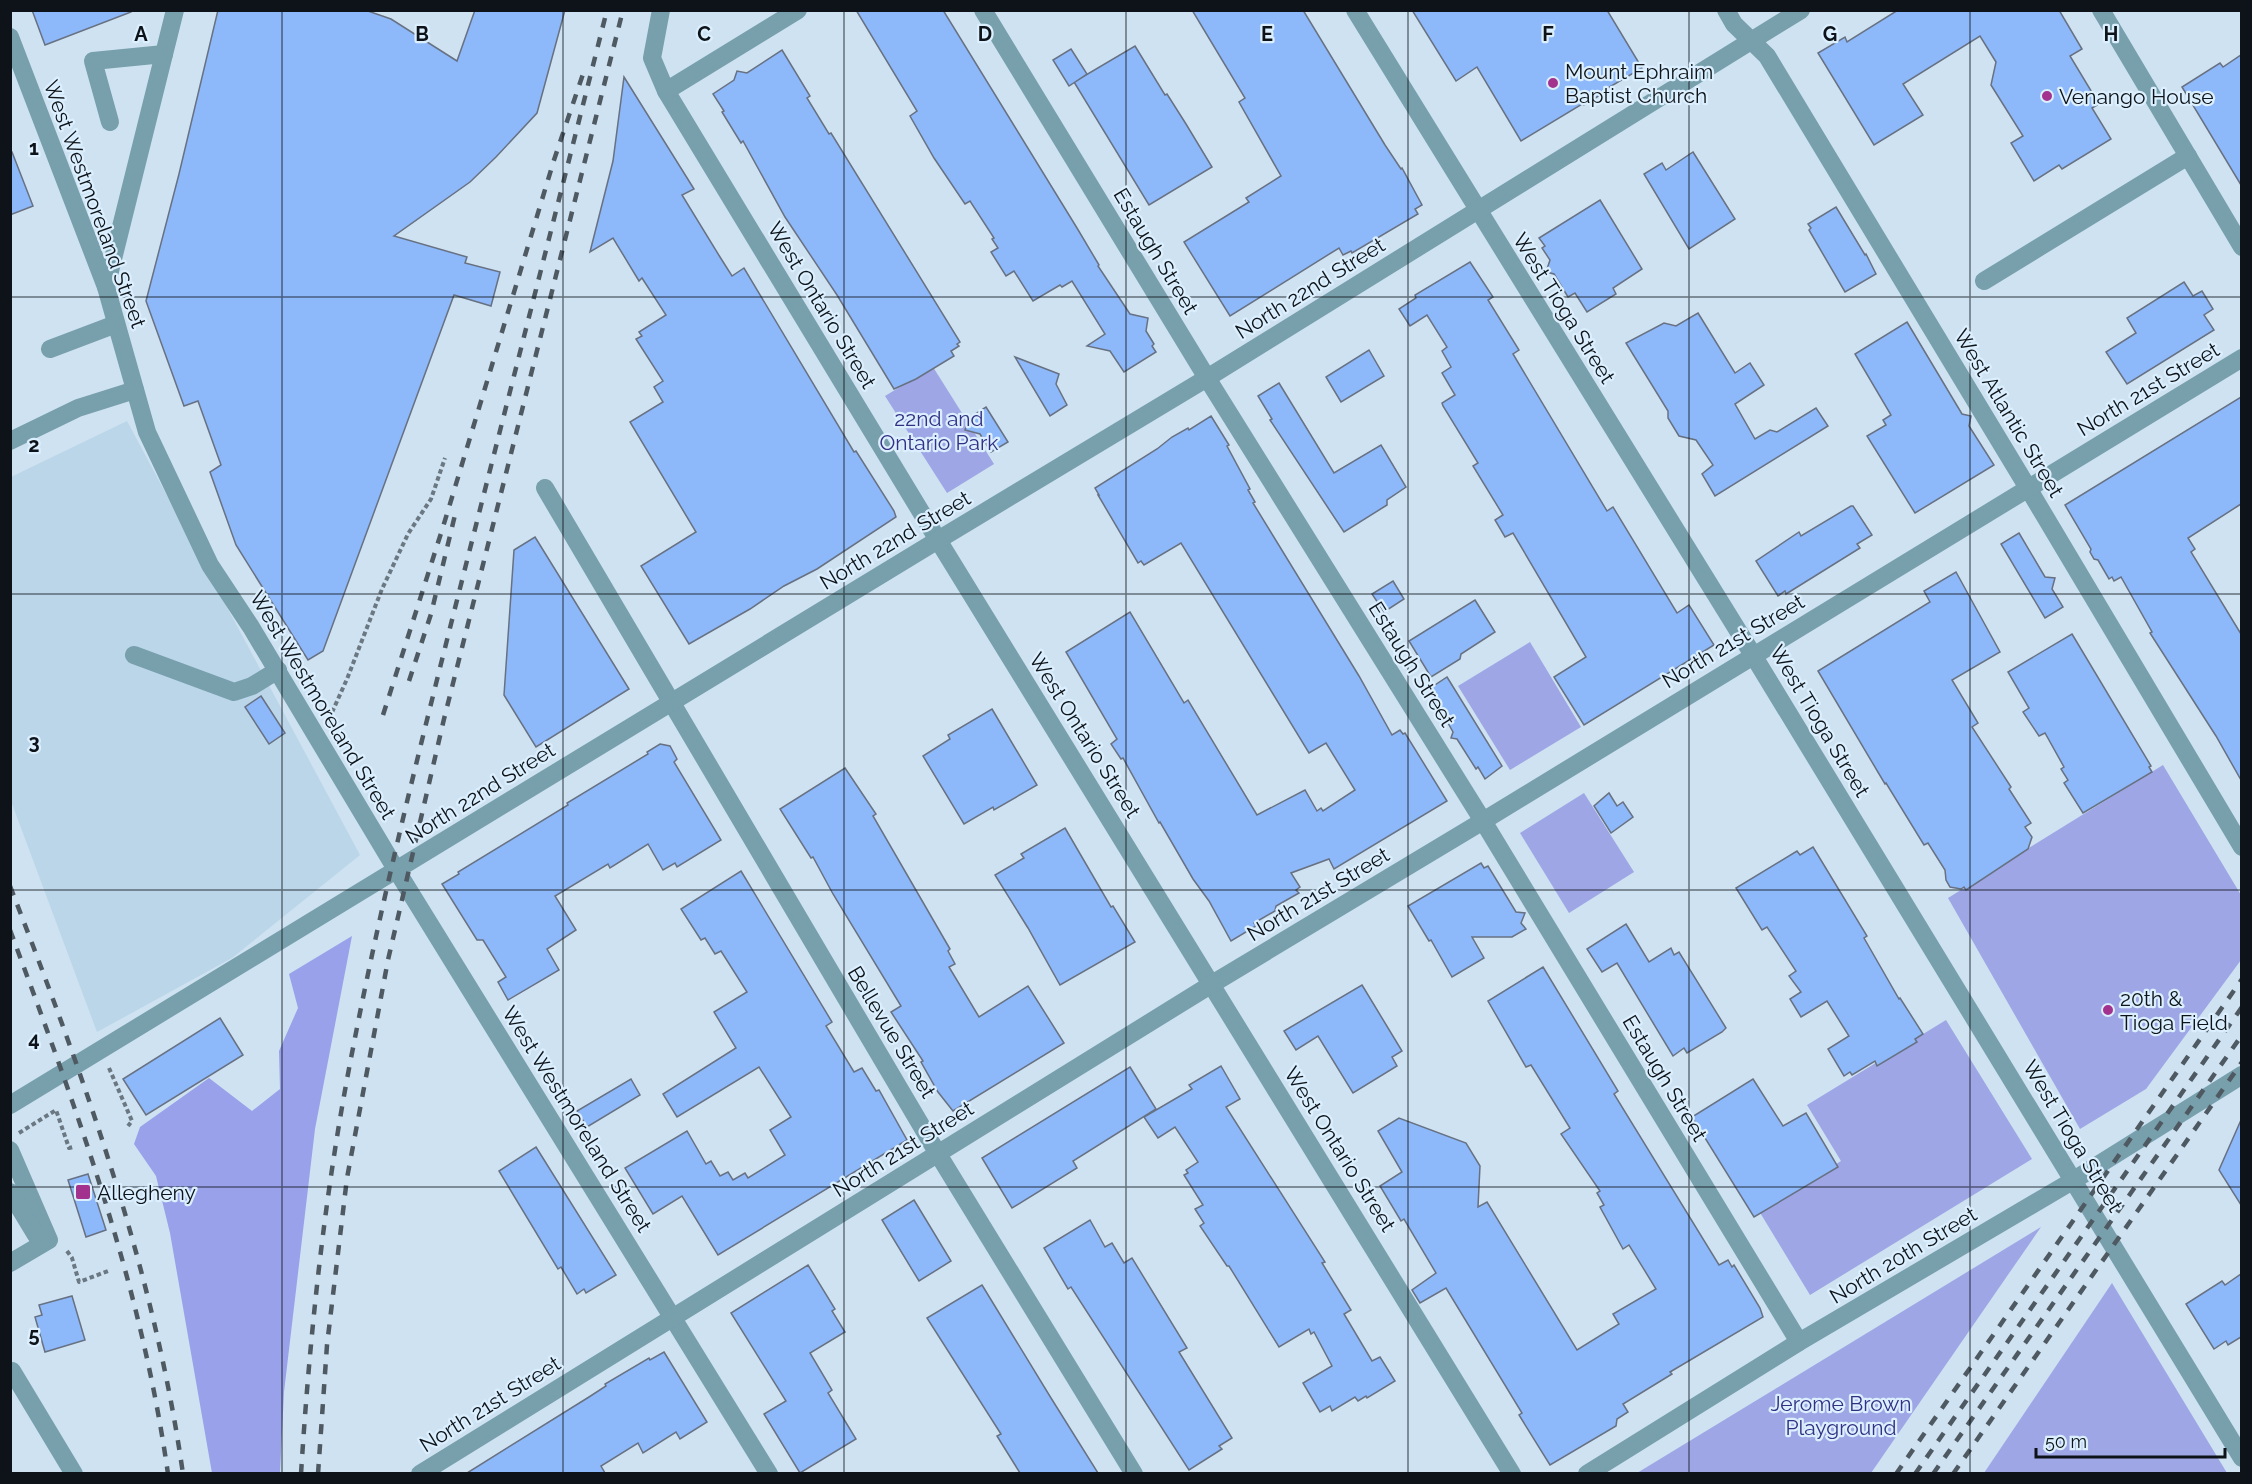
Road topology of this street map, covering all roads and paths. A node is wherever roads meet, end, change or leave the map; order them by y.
1 (175, 10) edge
2 (661, 10) edge
3 (798, 10) edge
4 (983, 10) edge
5 (1355, 10) edge
6 (1726, 10) edge
7 (1801, 10) edge
8 (2101, 10) edge
9 (10, 37) edge
10 (1752, 40) junction
11 (164, 54) junction
12 (16, 70) edge
13 (666, 91) junction
14 (110, 122) dead end
15 (2188, 156) junction
16 (1478, 211) junction
17 (2241, 247) edge
18 (1984, 281) dead end
19 (106, 287) junction
20 (116, 324) junction
21 (50, 349) dead end
22 (2241, 358) edge
23 (1207, 378) junction
24 (135, 390) junction
25 (10, 441) edge
26 (445, 458) dead end
27 (545, 488) dead end
28 (2028, 488) junction
29 (938, 540) junction
30 (134, 655) dead end
31 (1753, 655) junction
32 (278, 670) junction
33 (671, 703) junction
34 (318, 737) junction
35 (1484, 821) junction
36 (2241, 847) edge
37 (397, 871) junction
38 (1212, 984) junction
39 (2241, 1075) edge
40 (116, 1081) dead end
41 (10, 1105) edge
42 (128, 1126) dead end
43 (10, 1138) edge
44 (74, 1147) dead end
45 (10, 1150) edge
46 (938, 1154) junction
47 (2074, 1180) junction
48 (10, 1192) edge
49 (42, 1244) junction
50 (72, 1258) dead end
51 (10, 1263) edge
52 (108, 1271) dead end
53 (673, 1318) junction
54 (1799, 1342) junction
55 (10, 1372) edge
56 (2241, 1458) edge
57 (74, 1473) edge
58 (420, 1473) edge
59 (769, 1473) edge
60 (1134, 1473) edge
61 (1512, 1473) edge
62 (1587, 1473) edge

1 - 11 street
2 - 13 street, West Ontario Street
3 - 13 street
4 - 23 street, Estaugh Street
5 - 16 street, West Tioga Street
6 - 10 street, West Atlantic Street
7 - 10 street, North 22nd Street
8 - 15 street
9 - 12 street, West Westmoreland Street
10 - 16 street, North 22nd Street
10 - 28 street, West Atlantic Street
11 - 14 street
11 - 19 street
12 - 19 street, West Westmoreland Street
13 - 29 street, West Ontario Street
15 - 17 street
15 - 18 street
16 - 23 street, North 22nd Street
16 - 31 street, West Tioga Street
19 - 20 street, West Westmoreland Street
20 - 21 street
20 - 24 street, West Westmoreland Street
22 - 28 street, North 21st Street
23 - 29 street, North 22nd Street
23 - 35 street, Estaugh Street
24 - 25 street
24 - 32 street, West Westmoreland Street
26 - 34 path
27 - 33 street, Bellevue Street
28 - 31 street, North 21st Street
28 - 36 street, West Atlantic Street
29 - 33 street, North 22nd Street
29 - 38 street, West Ontario Street
30 - 32 street
31 - 35 street, North 21st Street
31 - 47 street, West Tioga Street
32 - 34 street, West Westmoreland Street
33 - 37 street, North 22nd Street
33 - 46 street, Bellevue Street
34 - 37 street, West Westmoreland Street
35 - 38 street, North 21st Street
35 - 54 street, Estaugh Street
37 - 41 street, North 22nd Street
37 - 53 street, West Westmoreland Street
38 - 46 street, North 21st Street
38 - 61 street, West Ontario Street
39 - 47 street, North 20th Street
40 - 42 path
43 - 44 path
45 - 49 street
46 - 53 street, North 21st Street
46 - 60 street, Bellevue Street
47 - 54 street, North 20th Street
47 - 56 street, West Tioga Street
48 - 49 street
49 - 51 street
50 - 52 path
53 - 58 street, North 21st Street
53 - 59 street, West Westmoreland Street
54 - 62 street, North 20th Street
55 - 57 street

